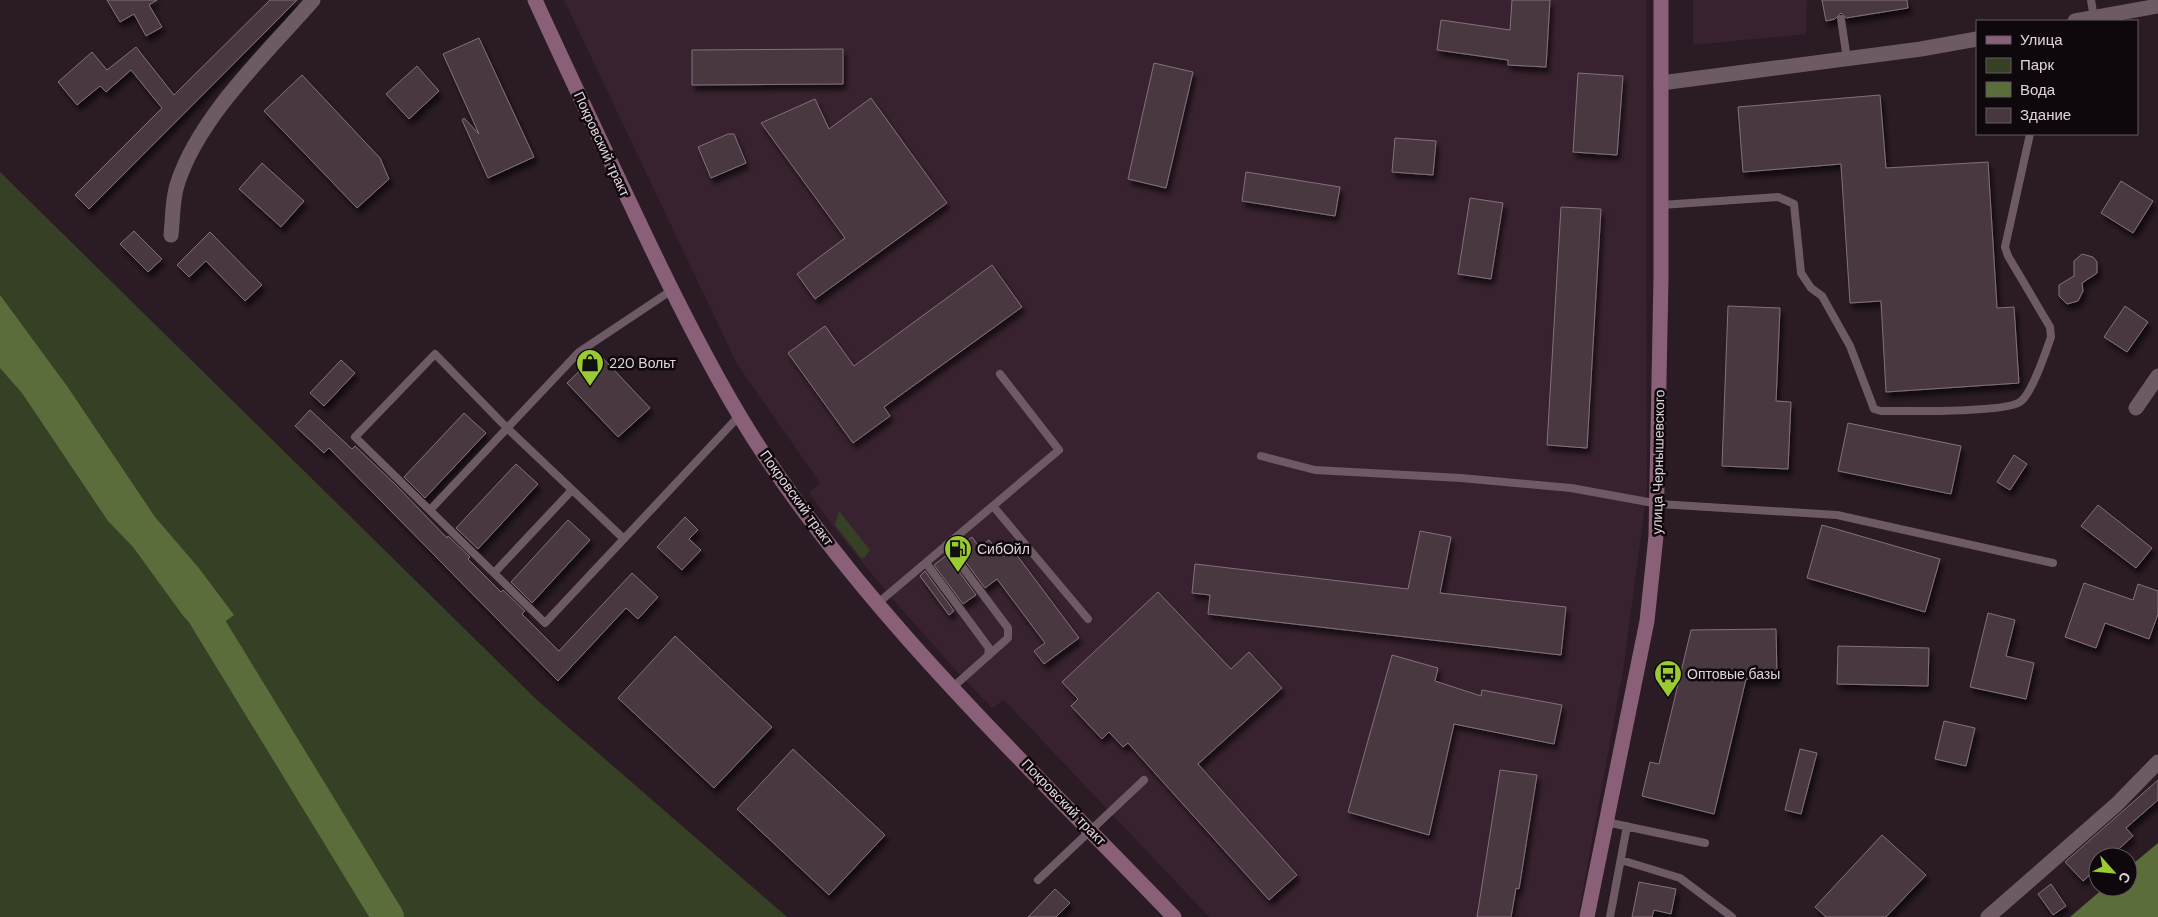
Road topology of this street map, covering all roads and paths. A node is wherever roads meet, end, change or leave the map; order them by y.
1 (313, 0) edge
2 (535, 0) edge
3 (1661, 0) edge
4 (2091, 0) edge
5 (2158, 6) edge
6 (1841, 18) dead end
7 (2094, 18) junction
8 (2081, 20) edge
9 (1976, 39) edge
10 (1847, 59) junction
11 (1661, 83) junction
12 (2030, 135) edge
13 (1662, 205) junction
14 (171, 235) dead end
15 (672, 290) junction
16 (1000, 374) dead end
17 (2158, 376) edge
18 (2136, 408) dead end
19 (740, 416) junction
20 (507, 428) junction
21 (1261, 456) dead end
22 (572, 490) junction
23 (1659, 504) junction
24 (993, 506) junction
25 (430, 510) junction
26 (624, 539) junction
27 (946, 545) junction
28 (926, 563) junction
29 (2053, 563) dead end
30 (494, 573) junction
31 (878, 603) junction
32 (1088, 619) dead end
33 (988, 656) junction
34 (953, 687) junction
35 (2158, 762) edge
36 (1144, 780) dead end
37 (1606, 822) junction
38 (1628, 826) junction
39 (1091, 830) junction
40 (1705, 843) dead end
41 (1621, 860) junction
42 (1038, 880) dead end
43 (1174, 917) edge
44 (1587, 917) edge
45 (1610, 917) edge
46 (1732, 917) edge
47 (1988, 917) edge

1 - 14 street
2 - 15 main road, Покровский тракт
3 - 11 main road, улица Чернышевского
4 - 7 lane
5 - 7 street
6 - 10 lane
7 - 8 street
9 - 10 street
10 - 11 street
11 - 13 main road, улица Чернышевского
12 - 13 lane
13 - 23 main road, улица Чернышевского
15 - 19 main road, Покровский тракт
15 - 20 lane
16 - 24 lane
17 - 18 street
19 - 26 lane
19 - 31 main road, Покровский тракт
20 - 22 lane
20 - 25 lane
20 - 25 lane
21 - 23 lane
22 - 26 lane
22 - 30 lane
23 - 29 lane
23 - 37 main road, улица Чернышевского
24 - 27 lane
24 - 32 lane
25 - 30 lane
26 - 30 lane
27 - 28 lane
27 - 33 lane
28 - 31 lane
28 - 33 lane
31 - 34 main road, Покровский тракт
33 - 34 lane
34 - 39 main road, Покровский тракт
35 - 47 street
36 - 39 lane
37 - 38 lane
37 - 44 main road, улица Чернышевского
38 - 40 lane
38 - 41 lane
39 - 42 lane
39 - 43 main road, Покровский тракт
41 - 45 lane
41 - 46 lane

